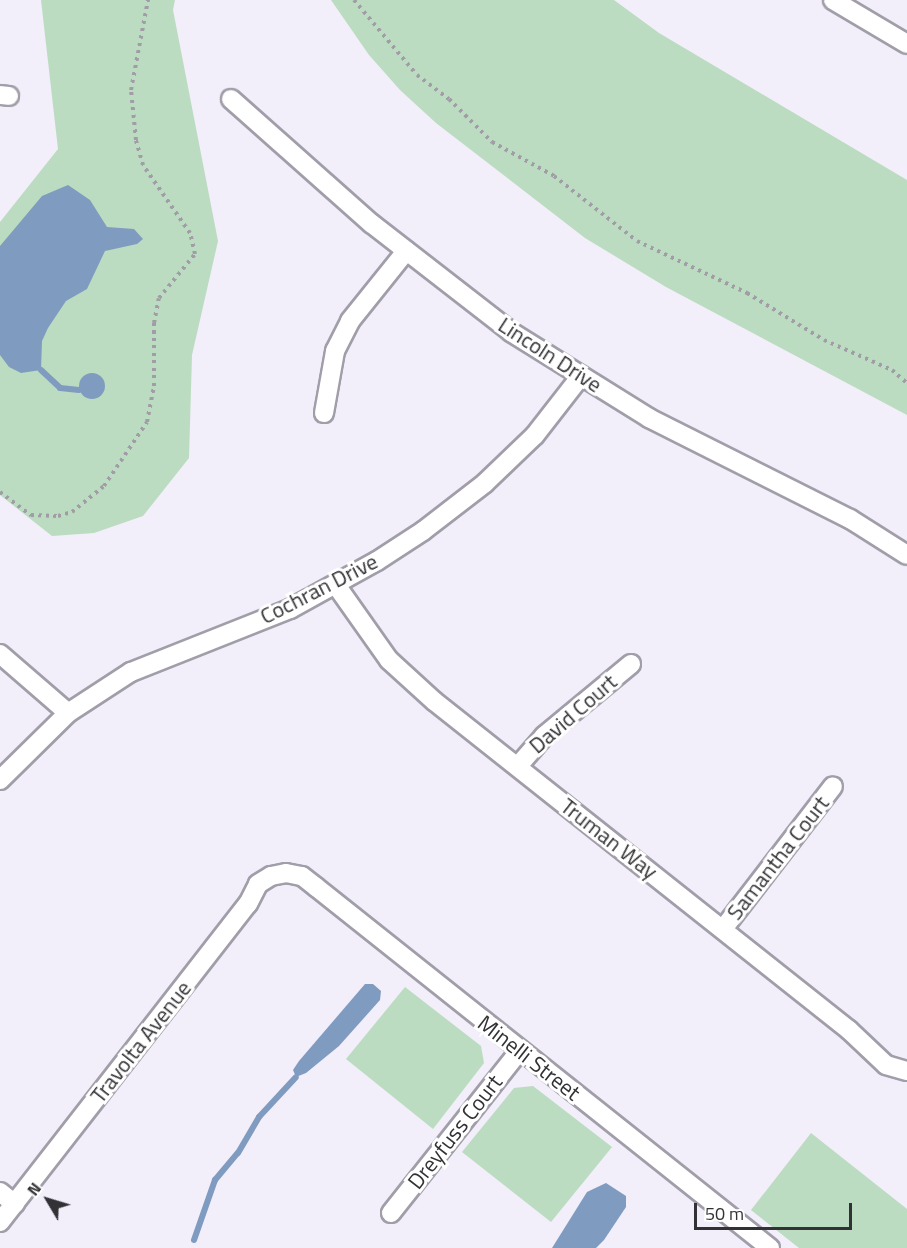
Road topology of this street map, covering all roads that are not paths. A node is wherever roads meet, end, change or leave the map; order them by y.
1 (833, 0) edge
2 (907, 44) edge
3 (231, 99) dead end
4 (406, 251) junction
5 (581, 376) junction
6 (324, 413) dead end
7 (907, 555) edge
8 (336, 585) junction
9 (0, 654) edge
10 (631, 664) dead end
11 (68, 713) junction
12 (518, 766) junction
13 (0, 780) edge
14 (833, 786) dead end
15 (286, 873) joint
16 (723, 929) junction
17 (520, 1050) junction
18 (906, 1071) edge
19 (0, 1192) edge
20 (15, 1204) junction
21 (391, 1213) dead end
22 (0, 1221) edge
23 (770, 1248) edge

1 - 2 street
3 - 4 street, Lincoln Drive
4 - 5 street, Lincoln Drive
4 - 6 street
5 - 7 street, Lincoln Drive
5 - 8 street, Cochran Drive
8 - 11 street, Cochran Drive
8 - 12 street, Truman Way
9 - 11 street
10 - 12 street, David Court
11 - 13 street, Cochran Drive
12 - 16 street, Truman Way
14 - 16 street, Samantha Court
15 - 17 street, Minelli Street
15 - 20 street, Travolta Avenue
16 - 18 street, Truman Way
17 - 21 street, Dreyfuss Court
17 - 23 street, Minelli Street
19 - 20 street
20 - 22 street, Travolta Avenue

